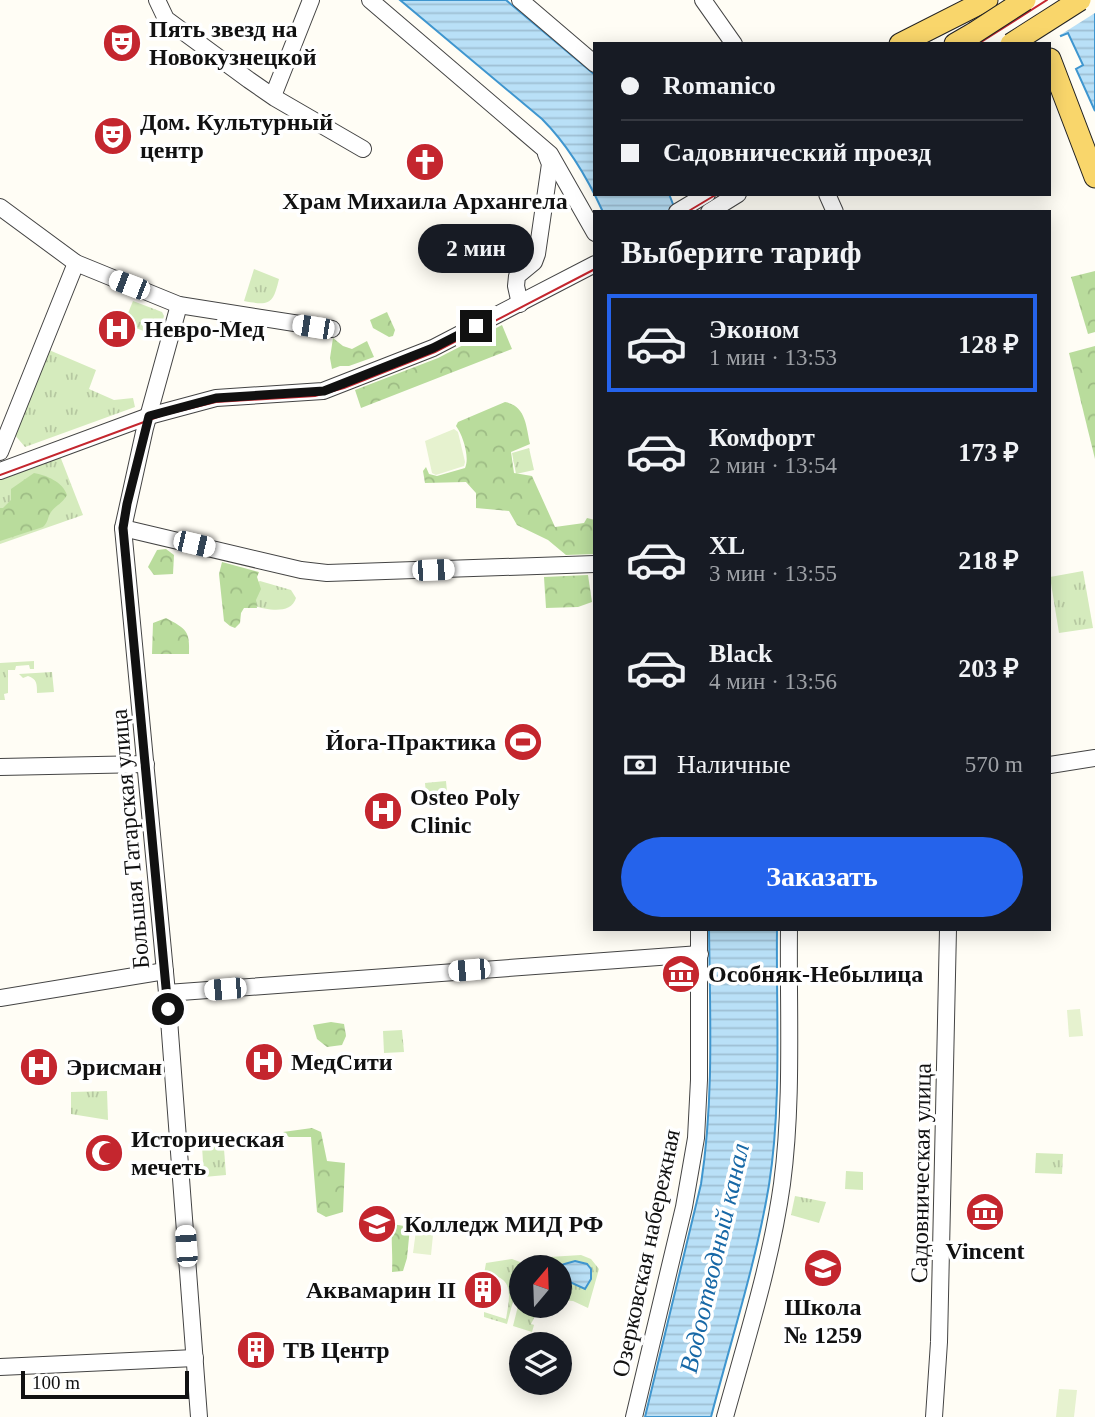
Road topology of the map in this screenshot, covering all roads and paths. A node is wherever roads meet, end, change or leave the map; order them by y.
1 (157, 0) edge
2 (311, 0) edge
3 (370, 0) edge
4 (520, 0) edge
5 (703, 0) edge
6 (986, 0) edge
7 (1025, 0) edge
8 (1080, 0) edge
9 (733, 42) edge
10 (904, 42) edge
11 (958, 42) edge
12 (1014, 42) edge
13 (593, 62) edge
14 (1051, 71) edge
15 (273, 96) junction
16 (363, 149) dead end
17 (544, 149) junction
18 (1095, 177) edge
19 (573, 193) junction
20 (703, 196) edge
21 (735, 196) edge
22 (0, 207) edge
23 (681, 207) edge
24 (712, 210) edge
25 (544, 212) junction
26 (593, 229) edge
27 (76, 263) junction
28 (593, 265) edge
29 (520, 304) junction
30 (179, 305) junction
31 (332, 329) dead end
32 (149, 416) junction
33 (0, 452) edge
34 (0, 471) edge
35 (123, 528) junction
36 (593, 564) edge
37 (1095, 758) edge
38 (146, 764) junction
39 (1051, 765) edge
40 (0, 767) edge
41 (699, 931) edge
42 (789, 931) edge
43 (948, 931) edge
44 (700, 954) junction
45 (164, 971) junction
46 (167, 993) junction
47 (0, 998) edge
48 (195, 1358) junction
49 (0, 1367) edge
50 (199, 1417) edge
51 (634, 1417) edge
52 (725, 1417) edge
53 (934, 1417) edge

1 - 15 street
2 - 15 street
3 - 17 street
4 - 13 street
5 - 9 street
6 - 10 main road
7 - 11 main road, bridge
8 - 12 main road, bridge
14 - 18 main road
15 - 16 street
17 - 19 street
17 - 25 street
19 - 25 street
19 - 26 street
20 - 23 street
21 - 24 street
22 - 27 street
25 - 29 street
27 - 30 street
27 - 33 street
28 - 29 street
29 - 32 street
30 - 31 street
30 - 32 street, Большая Татарская улица
32 - 34 street
32 - 35 street, Большая Татарская улица
35 - 36 street
35 - 38 street, Большая Татарская улица
37 - 39 street
38 - 40 street
38 - 45 street, Большая Татарская улица
41 - 44 street, Озерковская набережная
42 - 52 street
43 - 53 street, Садовническая улица
44 - 46 street
44 - 51 street, Озерковская набережная
45 - 46 street, Большая Татарская улица
45 - 47 street
46 - 48 street, Большая Татарская улица
48 - 49 street
48 - 50 street, Большая Татарская улица

